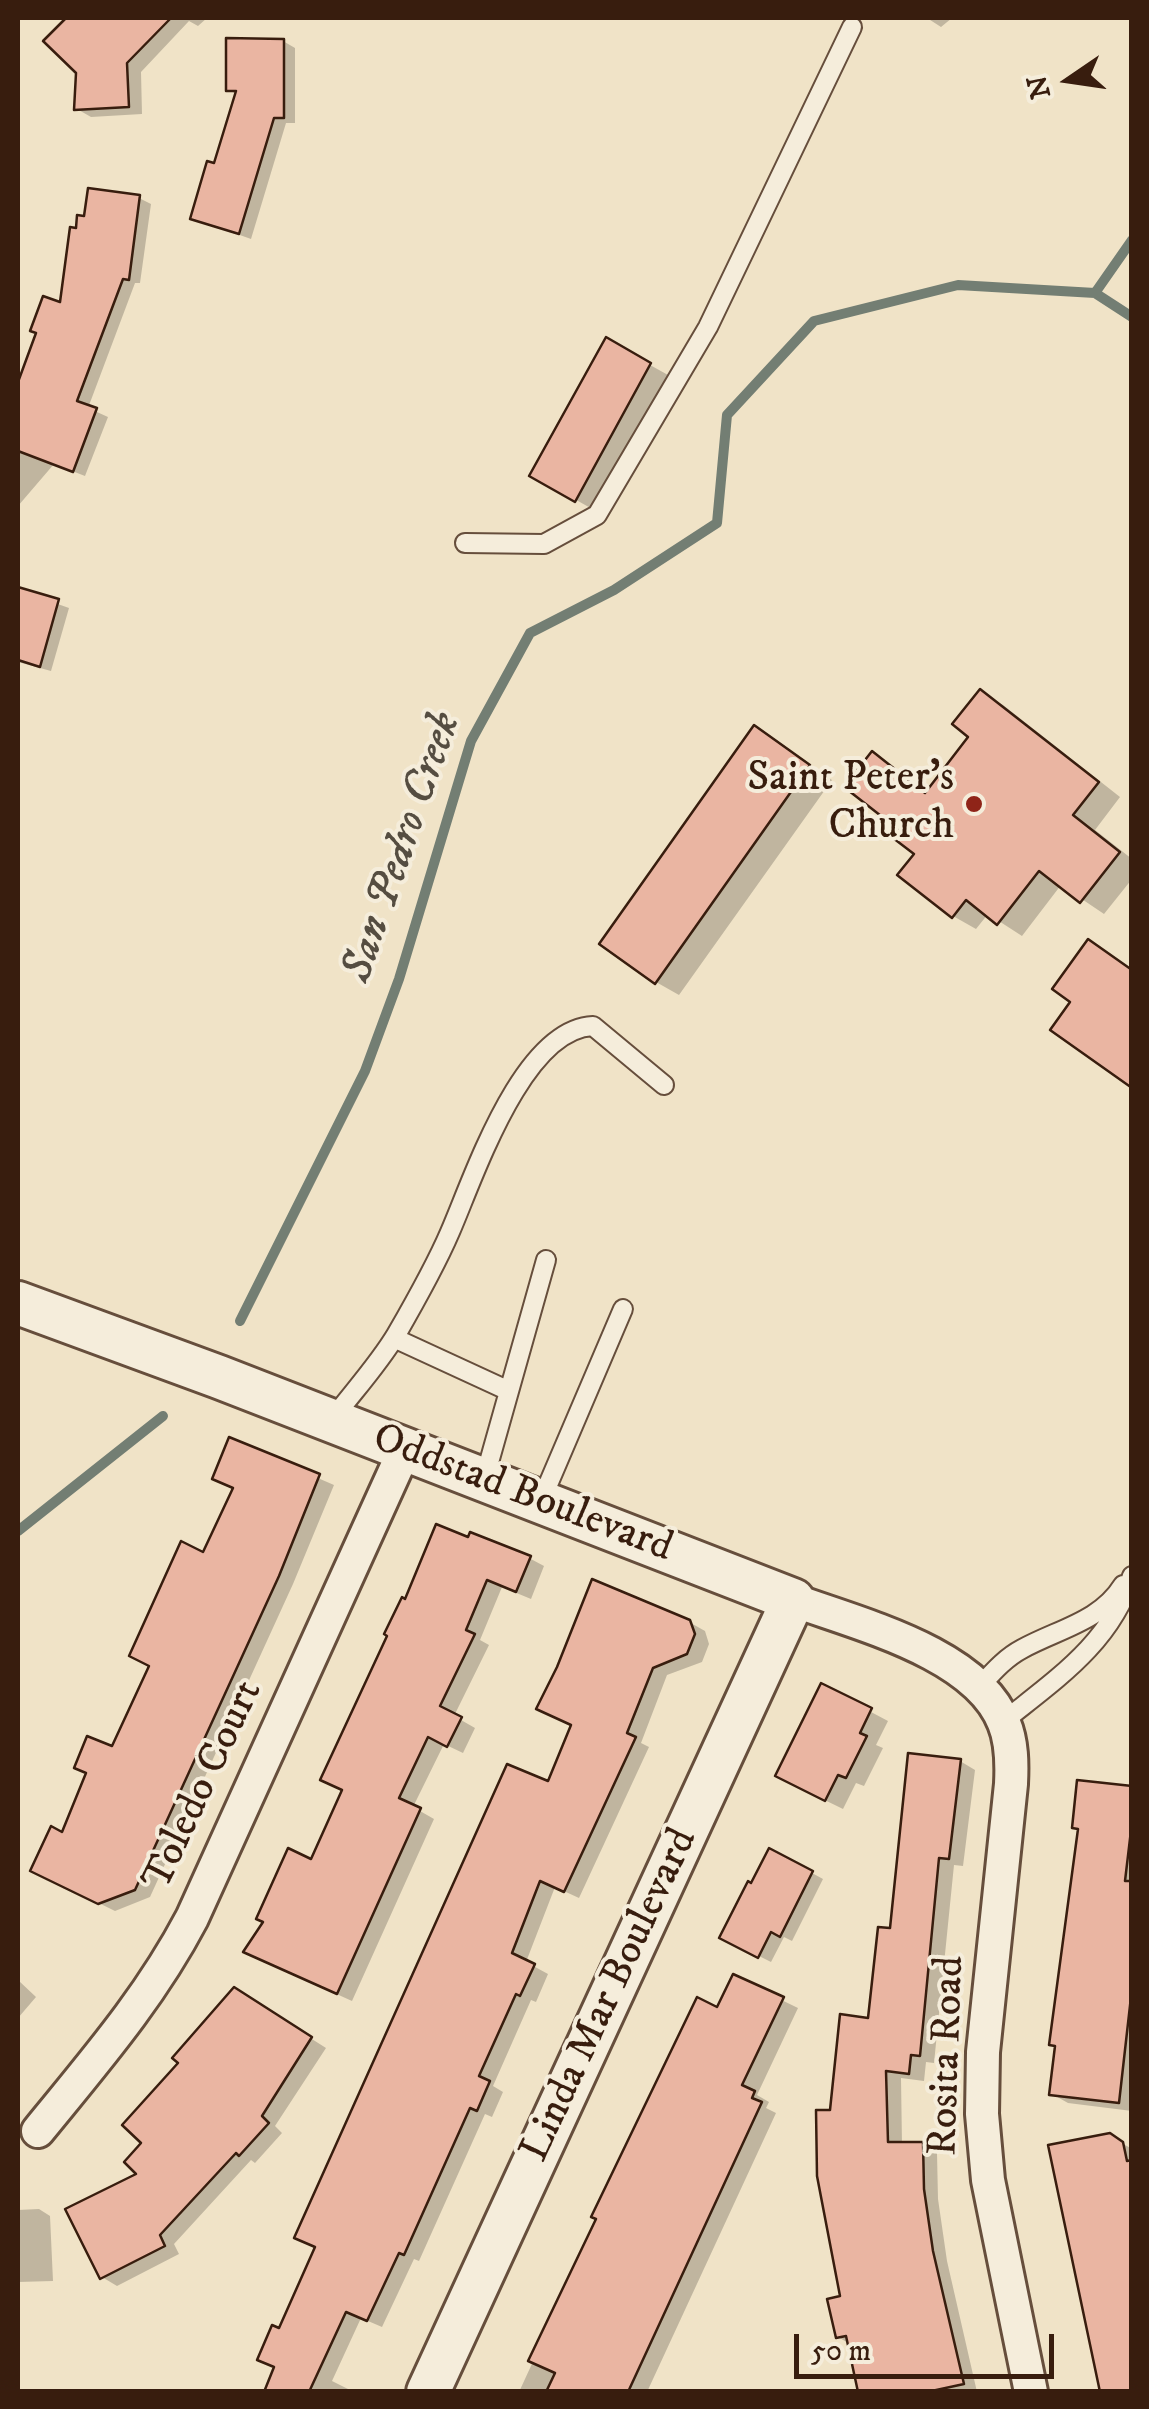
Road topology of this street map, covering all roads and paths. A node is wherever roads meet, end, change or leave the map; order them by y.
1 (852, 27) dead end
2 (465, 543) dead end
3 (664, 1086) dead end
4 (546, 1260) dead end
5 (18, 1303) edge
6 (623, 1309) dead end
7 (394, 1338) junction
8 (508, 1392) junction
9 (331, 1421) junction
10 (405, 1449) junction
11 (484, 1480) junction
12 (540, 1502) junction
13 (1132, 1574) edge
14 (793, 1600) junction
15 (980, 1686) junction
16 (1004, 1721) junction
17 (38, 2132) dead end
18 (428, 2392) edge
19 (1032, 2392) edge

1 - 2 lane
3 - 7 lane
4 - 8 lane
5 - 9 street, Oddstad Boulevard
6 - 12 lane
7 - 8 lane
7 - 9 lane
8 - 11 lane
9 - 10 street, Oddstad Boulevard
10 - 11 street, Oddstad Boulevard
10 - 17 street, Toledo Court
11 - 12 street, Oddstad Boulevard
12 - 14 street, Oddstad Boulevard
13 - 15 lane
13 - 16 lane
14 - 15 street, Oddstad Boulevard
14 - 18 street, Linda Mar Boulevard
15 - 16 street, Oddstad Boulevard
16 - 19 street, Rosita Road

